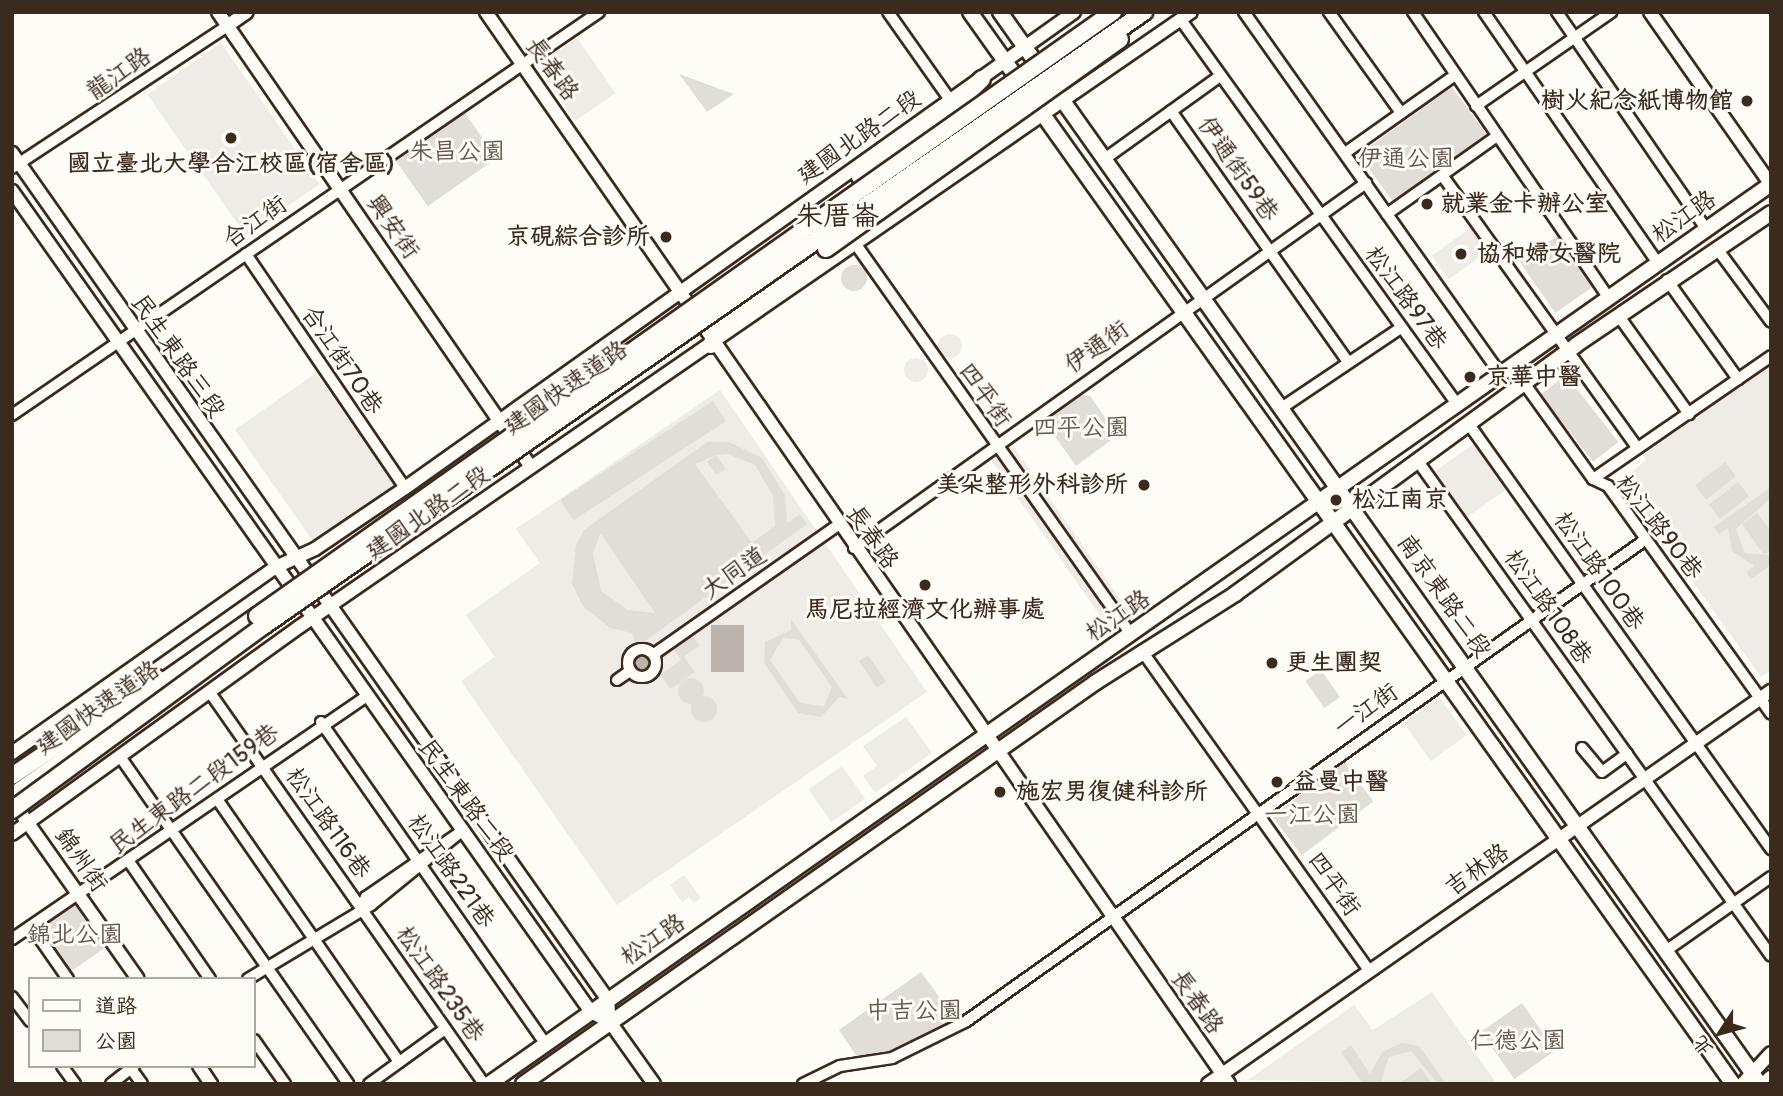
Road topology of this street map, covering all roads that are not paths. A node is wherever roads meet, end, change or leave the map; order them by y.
1 (218, 12) edge
2 (247, 12) edge
3 (486, 12) edge
4 (600, 12) edge
5 (888, 12) edge
6 (970, 12) edge
7 (1000, 12) edge
8 (1074, 12) edge
9 (1113, 12) edge
10 (1145, 12) edge
11 (1244, 12) edge
12 (1329, 12) edge
13 (1413, 12) edge
14 (1485, 12) edge
15 (1557, 12) edge
16 (1611, 12) edge
17 (1650, 12) edge
18 (1186, 16) edge
19 (227, 26) junction
20 (1574, 37) junction
21 (1025, 49) junction
22 (1008, 61) junction
23 (521, 64) junction
24 (1525, 72) junction
25 (1455, 75) junction
26 (1220, 76) junction
27 (982, 79) junction
28 (950, 100) junction
29 (1063, 104) junction
30 (1476, 106) junction
31 (1171, 111) junction
32 (1401, 113) junction
33 (1045, 116) junction
34 (1497, 136) junction
35 (12, 153) edge
36 (1345, 153) junction
37 (1106, 158) junction
38 (17, 167) edge
39 (1441, 175) junction
40 (1366, 183) junction
41 (1771, 184) edge
42 (341, 188) junction
43 (12, 191) edge
44 (1771, 213) edge
45 (1387, 214) junction
46 (1321, 216) junction
47 (1706, 229) junction
48 (857, 246) junction
49 (1718, 250) junction
50 (1270, 252) junction
51 (246, 254) junction
52 (1658, 263) junction
53 (1667, 280) junction
54 (677, 291) junction
55 (1609, 298) junction
56 (1202, 299) junction
57 (1185, 311) junction
58 (1619, 315) junction
59 (1771, 322) edge
60 (1402, 327) junction
61 (135, 330) junction
62 (1555, 335) junction
63 (645, 338) junction
64 (117, 341) junction
65 (711, 345) junction
66 (1567, 351) junction
67 (1771, 356) edge
68 (1348, 362) junction
69 (1501, 375) junction
70 (1738, 379) junction
71 (1524, 383) junction
72 (1457, 404) junction
73 (1283, 407) junction
74 (1689, 414) junction
75 (12, 415) edge
76 (500, 420) junction
77 (1468, 423) junction
78 (995, 446) junction
79 (1637, 447) junction
80 (1417, 460) junction
81 (531, 467) junction
82 (1592, 479) junction
83 (405, 488) junction
84 (1341, 490) junction
85 (1320, 505) junction
86 (1353, 506) junction
87 (1332, 520) junction
88 (838, 525) junction
89 (1645, 540) junction
90 (854, 548) junction
91 (295, 561) junction
92 (276, 567) junction
93 (311, 582) joint
94 (1583, 584) junction
95 (294, 594) joint
96 (331, 606) junction
97 (311, 619) junction
98 (261, 620) junction
99 (1531, 620) junction
100 (1131, 635) junction
101 (1142, 651) junction
102 (654, 654) junction
103 (1465, 667) junction
104 (630, 671) junction
105 (617, 680) dead end
106 (1446, 680) junction
107 (211, 694) junction
108 (1765, 695) edge
109 (366, 697) junction
110 (1771, 714) edge
111 (321, 722) junction
112 (985, 738) junction
113 (1696, 743) junction
114 (1582, 748) dead end
115 (12, 753) edge
116 (996, 753) junction
117 (1627, 754) junction
118 (121, 758) junction
119 (261, 765) junction
120 (12, 776) edge
121 (1644, 779) junction
122 (12, 786) edge
123 (12, 798) edge
124 (217, 799) junction
125 (12, 810) edge
126 (1258, 813) junction
127 (28, 822) junction
128 (1578, 825) junction
129 (463, 830) junction
130 (174, 831) junction
131 (12, 834) edge
132 (1559, 838) junction
133 (1771, 849) edge
134 (420, 862) junction
135 (130, 863) junction
136 (1771, 877) edge
137 (79, 894) junction
138 (1733, 903) junction
139 (361, 908) junction
140 (1111, 916) junction
141 (31, 926) junction
142 (316, 938) junction
143 (12, 939) edge
144 (1667, 950) junction
145 (1771, 956) edge
146 (269, 964) junction
147 (1369, 971) junction
148 (67, 977) edge
149 (137, 977) edge
150 (209, 977) edge
151 (251, 977) edge
152 (12, 997) edge
153 (608, 1000) junction
154 (591, 1012) junction
155 (28, 1018) edge
156 (610, 1022) junction
157 (445, 1030) junction
158 (256, 1043) edge
159 (546, 1044) junction
160 (1771, 1053) edge
161 (399, 1062) junction
162 (63, 1068) edge
163 (131, 1068) edge
164 (133, 1068) edge
165 (200, 1068) edge
166 (1225, 1079) edge
167 (1771, 1079) edge
168 (1752, 1080) edge
169 (75, 1084) edge
170 (111, 1084) edge
171 (142, 1084) edge
172 (211, 1084) edge
173 (285, 1084) edge
174 (348, 1084) edge
175 (369, 1084) edge
176 (486, 1084) edge
177 (523, 1084) edge
178 (654, 1084) edge
179 (803, 1084) edge
180 (1208, 1084) edge
181 (1733, 1084) edge
182 (1766, 1084) edge

1 - 19 street, 興安街
2 - 19 street, 龍江路
3 - 23 street, 長春路
4 - 23 street, 合江街
5 - 28 street
6 - 22 main road, 南京東路二段
7 - 21 main road, 南京東路二段
8 - 21 street, 建國北路二段
9 - 63 highway, 建國快速道路, bridge
10 - 65 highway, bridge
10 - 98 highway, 建國快速道路, bridge
11 - 36 street
12 - 32 street
13 - 25 street
14 - 24 street
15 - 20 street
16 - 20 street
17 - 41 street
18 - 26 street, 松江路97巷
18 - 29 street, 建國北路二段
19 - 38 street, 龍江路
19 - 42 street, 興安街
20 - 24 street
20 - 47 street
21 - 22 street, 建國北路二段
21 - 29 main road, 南京東路二段
22 - 27 street, 建國北路二段
22 - 33 main road, 南京東路二段
23 - 42 street, 合江街
23 - 54 street, 長春路
24 - 30 street
24 - 52 street
25 - 30 street
25 - 32 street
26 - 31 street
26 - 46 street, 松江路97巷
27 - 28 street, 建國北路二段
27 - 63 highway
28 - 54 street, 建國北路二段
29 - 33 street, 建國北路二段
29 - 37 main road, 南京東路二段
30 - 34 street
31 - 37 street
31 - 50 street, 伊通街59巷
32 - 36 street
33 - 48 street, 建國北路二段
33 - 57 main road, 南京東路二段
34 - 39 street
34 - 55 street
35 - 38 street, 民生東路三段
36 - 40 street
37 - 56 main road, 南京東路二段
38 - 61 street, 民生東路三段
39 - 45 street
39 - 62 street
40 - 45 street
40 - 46 street, 伊通街
41 - 47 main road, 松江路
42 - 51 street, 合江街
42 - 76 street, 興安街
43 - 64 street, 民生東路三段
44 - 49 main road, 松江路
45 - 69 street
46 - 50 street, 伊通街
46 - 60 street, 松江路97巷
47 - 52 main road, 松江路
48 - 65 street, 建國北路二段
48 - 78 street, 四平街
49 - 53 main road, 松江路
49 - 59 street
50 - 56 street, 伊通街
50 - 68 street, 伊通街59巷
51 - 61 street, 合江街
51 - 83 street, 合江街70巷
52 - 55 main road, 松江路
53 - 58 main road, 松江路
53 - 70 street
54 - 65 street, 長春路
54 - 76 street, 建國北路二段
55 - 62 main road, 松江路
56 - 57 street, 伊通街
56 - 73 main road, 南京東路二段
57 - 78 street, 伊通街
57 - 85 main road, 南京東路二段
58 - 66 main road, 松江路
58 - 74 street
60 - 68 street
60 - 72 street, 松江路97巷
61 - 64 street, 合江街
61 - 91 street, 民生東路三段
62 - 66 street
62 - 69 main road, 松江路
63 - 98 highway, 建國快速道路, bridge
64 - 75 street, 合江街
64 - 92 street, 民生東路三段
65 - 81 street, 建國北路二段
65 - 88 street, 長春路
66 - 71 main road, 松江路
66 - 79 street
67 - 70 street
68 - 73 street
69 - 72 main road, 松江路
70 - 74 street
71 - 77 main road, 松江路
71 - 82 street, 松江路90巷
72 - 84 main road, 松江路
73 - 84 main road, 南京東路二段
74 - 79 street
76 - 81 street, 興安街
76 - 83 street, 建國北路二段
77 - 80 main road, 松江路
77 - 94 street, 松江路100巷
78 - 90 street, 伊通街
78 - 100 street, 四平街
79 - 82 street
80 - 86 main road, 松江路
80 - 99 street, 松江路108巷
81 - 96 street, 建國北路二段
82 - 89 street, 松江路90巷
83 - 91 street, 建國北路二段
84 - 85 main road, 松江路
84 - 86 main road, 南京東路二段
85 - 87 main road, 南京東路二段
85 - 100 main road, 松江路
86 - 87 main road, 松江路
86 - 103 main road, 南京東路二段
87 - 101 main road, 松江路
87 - 106 main road, 南京東路二段
88 - 90 street, 長春路
88 - 102 street, 大同道
89 - 94 street, 一江街
89 - 108 street, 松江路90巷
90 - 112 street, 長春路
91 - 92 street, 建國北路二段
91 - 93 street, 民生東路三段
92 - 95 street, 民生東路三段
92 - 115 street, 建國北路二段
93 - 96 street, 民生東路二段
94 - 99 street, 一江街
94 - 113 street, 松江路100巷
95 - 97 street, 民生東路二段
96 - 97 street, 建國北路二段
96 - 153 street, 民生東路二段
97 - 107 street, 建國北路二段
97 - 109 street, 民生東路二段
98 - 120 highway
98 - 122 highway, 建國快速道路
98 - 123 highway, 建國快速道路, bridge
98 - 125 highway, bridge
99 - 103 street, 一江街
99 - 117 street, 松江路108巷
100 - 112 main road, 松江路
101 - 116 main road, 松江路
101 - 126 street, 四平街
102 - 104 street, 大同道
102 - 104 street, 大同道
103 - 106 street, 一江街
103 - 128 main road, 南京東路二段
104 - 105 street, 大同道
106 - 126 street, 一江街
106 - 132 main road, 南京東路二段
107 - 118 street, 建國北路二段
107 - 119 street, 松江路116巷
108 - 110 street, 松江路90巷
108 - 113 street, 吉林路
109 - 111 street, 民生東路二段159巷
109 - 129 street, 民生東路二段
111 - 119 street, 民生東路二段159巷
111 - 134 street, 松江路221巷
112 - 116 street, 長春路
112 - 153 main road, 松江路
113 - 121 street, 吉林路
113 - 133 street, 松江路100巷
114 - 117 street
116 - 140 street, 長春路
116 - 156 main road, 松江路
117 - 121 street, 松江路108巷
118 - 127 street, 建國北路二段
118 - 130 street
119 - 124 street, 民生東路二段159巷
119 - 139 street, 松江路116巷
121 - 128 street, 吉林路
121 - 138 street, 松江路108巷
123 - 127 street, 錦州街
124 - 130 street, 民生東路二段159巷
124 - 142 street
126 - 140 street, 一江街
126 - 147 street, 四平街
127 - 131 street, 建國北路二段
127 - 137 street, 錦州街
128 - 132 street, 吉林路
128 - 144 main road, 南京東路二段
129 - 134 street
129 - 154 street, 民生東路二段
130 - 135 street, 民生東路二段159巷
130 - 146 street
132 - 147 street, 吉林路
132 - 181 main road, 南京東路二段
134 - 139 street
134 - 159 street, 松江路221巷
135 - 137 street, 民生東路二段159巷
135 - 150 street
136 - 138 street
137 - 141 street, 民生東路二段159巷
137 - 149 street, 錦州街
138 - 144 street
138 - 145 street, 松江路108巷
139 - 142 street
139 - 157 street, 松江路235巷
140 - 166 street, 長春路
140 - 179 street, 一江街
141 - 143 street, 民生東路二段159巷
141 - 148 street
142 - 146 street
142 - 161 street
144 - 168 main road, 南京東路二段
146 - 151 street
146 - 174 street
147 - 166 street, 吉林路
152 - 155 street
153 - 154 main road, 松江路
153 - 156 street, 民生東路二段
154 - 156 street, 民生東路二段
154 - 159 main road, 松江路
156 - 177 main road, 松江路
156 - 178 street, 民生東路二段
157 - 161 street
157 - 176 street, 松江路235巷
158 - 173 street
159 - 176 main road, 松江路
160 - 168 street
161 - 175 street
162 - 169 street
163 - 170 street
164 - 171 street
165 - 172 street
166 - 180 street, 吉林路
167 - 182 highway

